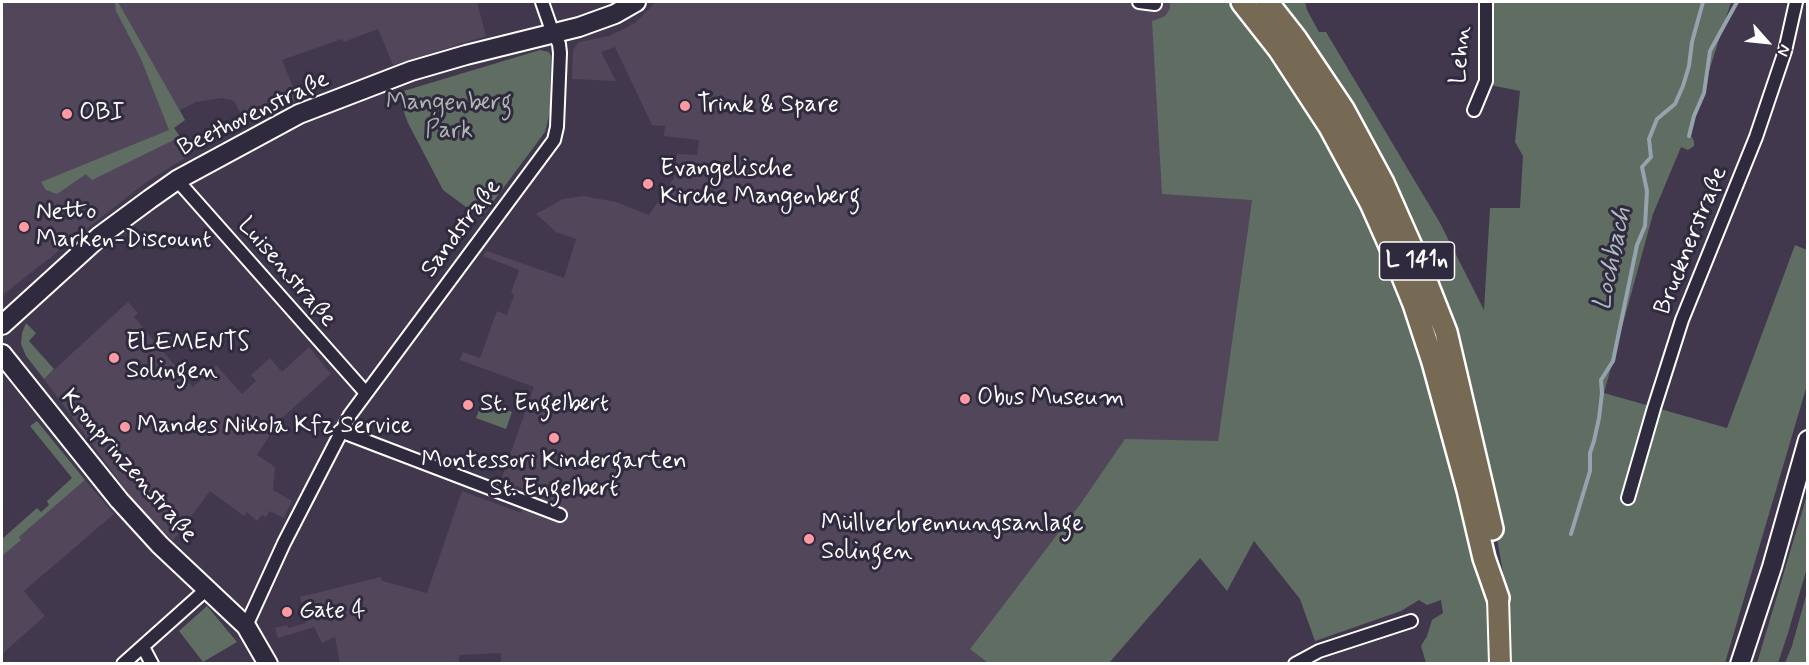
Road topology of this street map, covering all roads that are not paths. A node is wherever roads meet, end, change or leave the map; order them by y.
1 (542, 2) edge
2 (636, 2) edge
3 (1139, 2) edge
4 (1242, 2) edge
5 (1267, 2) edge
6 (1486, 2) edge
7 (1796, 2) edge
8 (1155, 4) dead end
9 (556, 38) junction
10 (1474, 110) dead end
11 (177, 180) junction
12 (2, 325) edge
13 (2, 354) edge
14 (365, 393) junction
15 (340, 431) junction
16 (1808, 440) edge
17 (1628, 498) dead end
18 (560, 515) dead end
19 (208, 588) junction
20 (1498, 598) junction
21 (1411, 621) dead end
22 (246, 626) junction
23 (143, 647) junction
24 (123, 663) edge
25 (152, 663) edge
26 (268, 663) edge
27 (1295, 663) edge
28 (1500, 663) edge
29 (1740, 663) edge

1 - 9 street, Sandstraße
2 - 9 main road, Beethovenstraße
3 - 8 street
4 - 20 highway, L 141n
5 - 20 highway, L 141n
6 - 10 street, Lehn
7 - 17 street, Brucknerstraße
9 - 11 main road, Beethovenstraße
9 - 14 street, Sandstraße
11 - 12 main road, Beethovenstraße
11 - 14 street, Luisenstraße
13 - 19 main road, Kronprinzenstraße
14 - 15 street, Sandstraße
15 - 18 street
15 - 22 street, Sandstraße
16 - 29 main road
19 - 22 main road, Kronprinzenstraße
19 - 23 street
20 - 28 main road, L 141n
21 - 27 street
22 - 26 main road, Kronprinzenstraße
23 - 24 street
23 - 25 street

